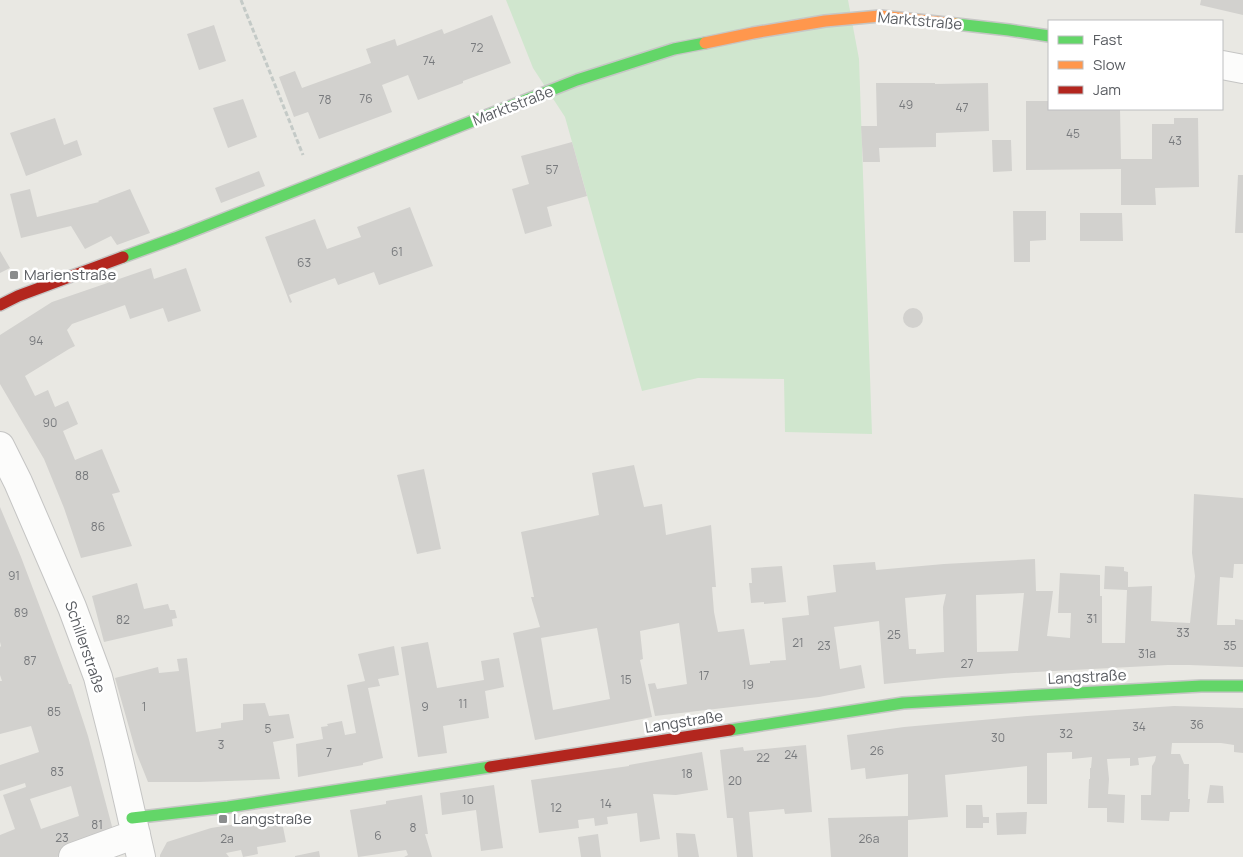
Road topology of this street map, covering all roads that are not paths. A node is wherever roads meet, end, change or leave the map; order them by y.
1 (878, 8) edge
2 (1048, 36) edge
3 (1223, 65) edge
4 (1243, 69) edge
5 (0, 305) edge
6 (0, 446) edge
7 (1243, 686) edge
8 (137, 836) edge
9 (73, 857) edge

1 - 2 street, Marktstraße
1 - 5 street, Marktstraße
3 - 4 street
6 - 8 street, Schillerstraße
7 - 8 street, Langstraße
8 - 9 street

